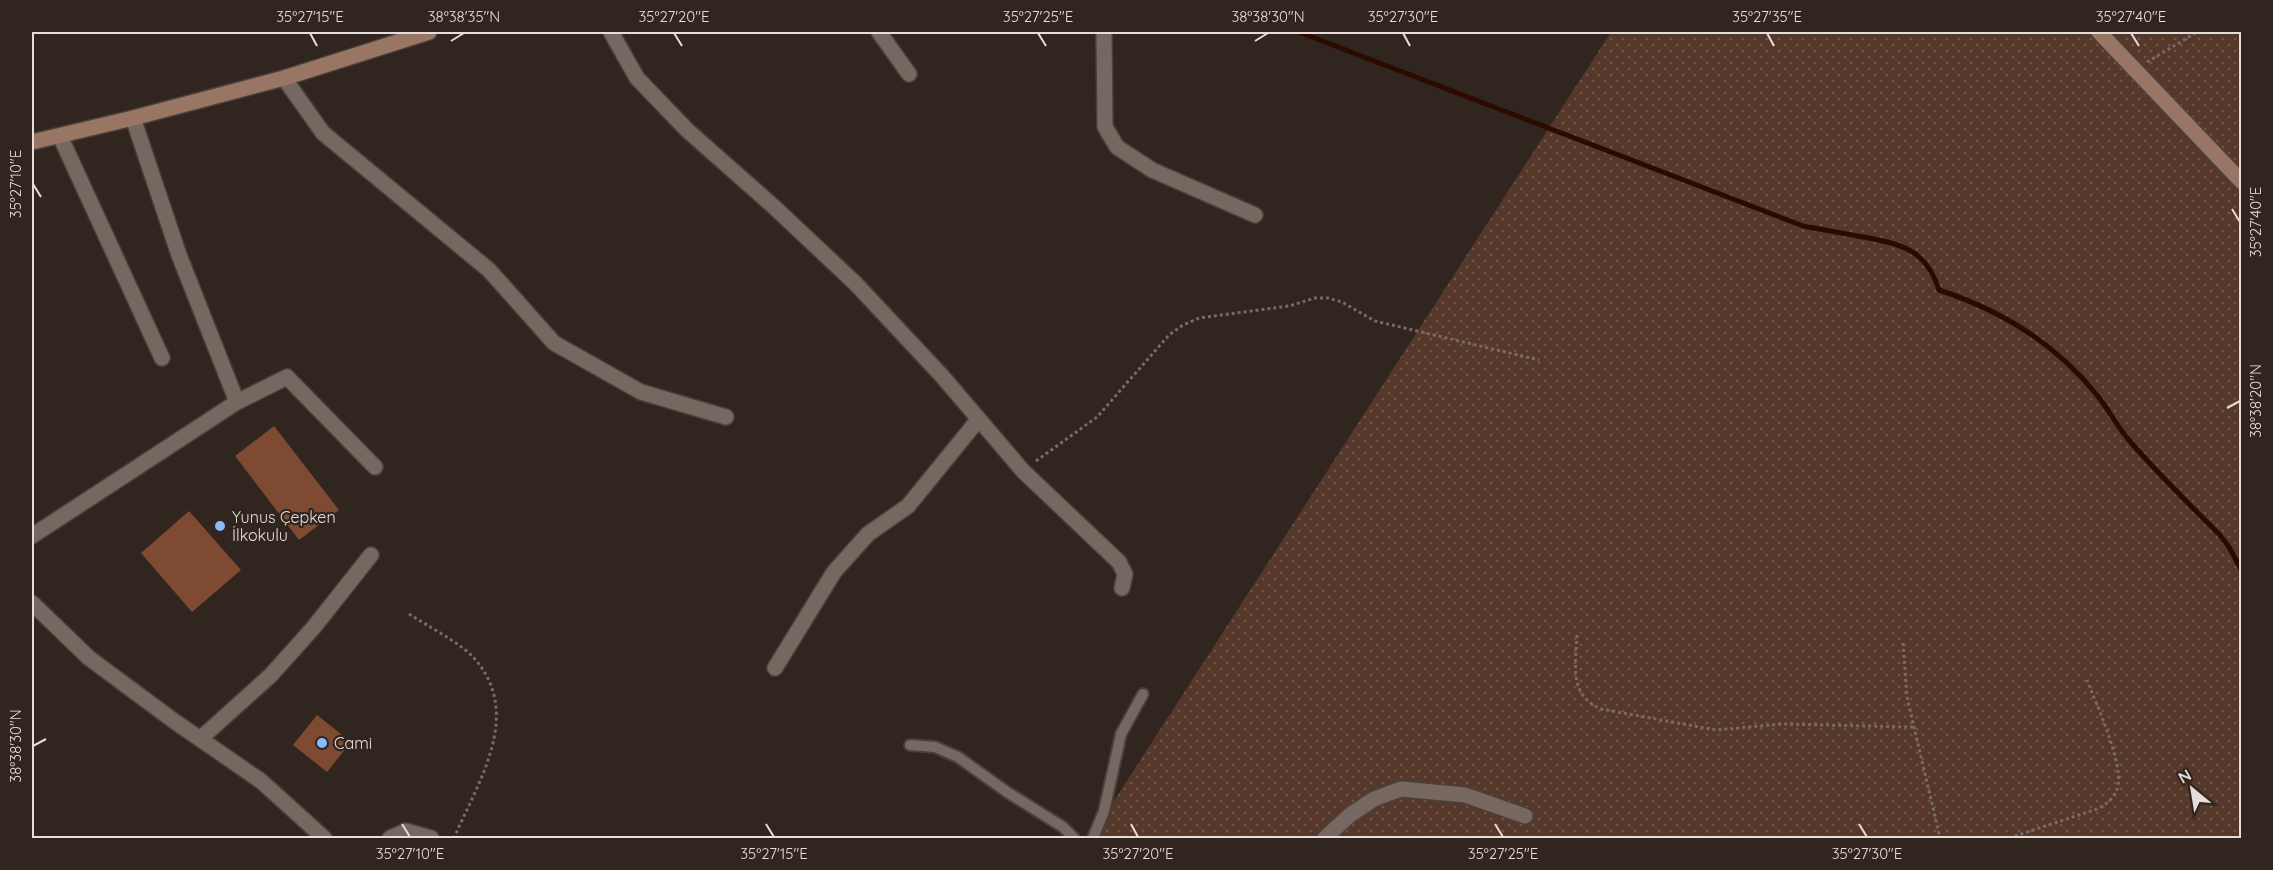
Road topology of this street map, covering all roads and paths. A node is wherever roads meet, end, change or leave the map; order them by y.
1 (429, 32) edge
2 (611, 32) edge
3 (879, 32) edge
4 (1104, 32) edge
5 (2099, 32) edge
6 (2198, 32) edge
7 (2135, 69) junction
8 (909, 74) dead end
9 (284, 78) junction
10 (133, 118) junction
11 (60, 136) junction
12 (32, 142) edge
13 (2241, 182) edge
14 (1256, 215) dead end
15 (162, 358) dead end
16 (1539, 360) dead end
17 (237, 402) junction
18 (726, 417) dead end
19 (978, 420) junction
20 (375, 467) dead end
21 (1023, 471) junction
22 (32, 536) edge
23 (371, 555) dead end
24 (1122, 588) dead end
25 (32, 603) edge
26 (409, 614) dead end
27 (1577, 635) dead end
28 (1903, 643) dead end
29 (775, 668) dead end
30 (2087, 680) dead end
31 (1143, 694) dead end
32 (1913, 727) junction
33 (200, 740) junction
34 (910, 745) dead end
35 (1525, 816) dead end
36 (324, 838) edge
37 (390, 838) edge
38 (431, 838) edge
39 (454, 838) edge
40 (1074, 838) edge
41 (1094, 838) edge
42 (1325, 838) edge
43 (1940, 838) edge
44 (2009, 838) edge

1 - 9 street
2 - 19 street
3 - 8 street
4 - 14 street
5 - 7 street
6 - 7 path
7 - 13 street
9 - 10 street
9 - 18 street
10 - 11 street
10 - 17 street
11 - 12 street
11 - 15 street
16 - 21 path
17 - 20 street
17 - 22 street
19 - 21 street
19 - 29 street
21 - 24 street
23 - 33 street
25 - 33 street
26 - 39 path
27 - 32 path
28 - 32 path
30 - 44 path
31 - 41 lane
32 - 43 path
33 - 36 street
34 - 40 lane
35 - 42 street
37 - 38 street

